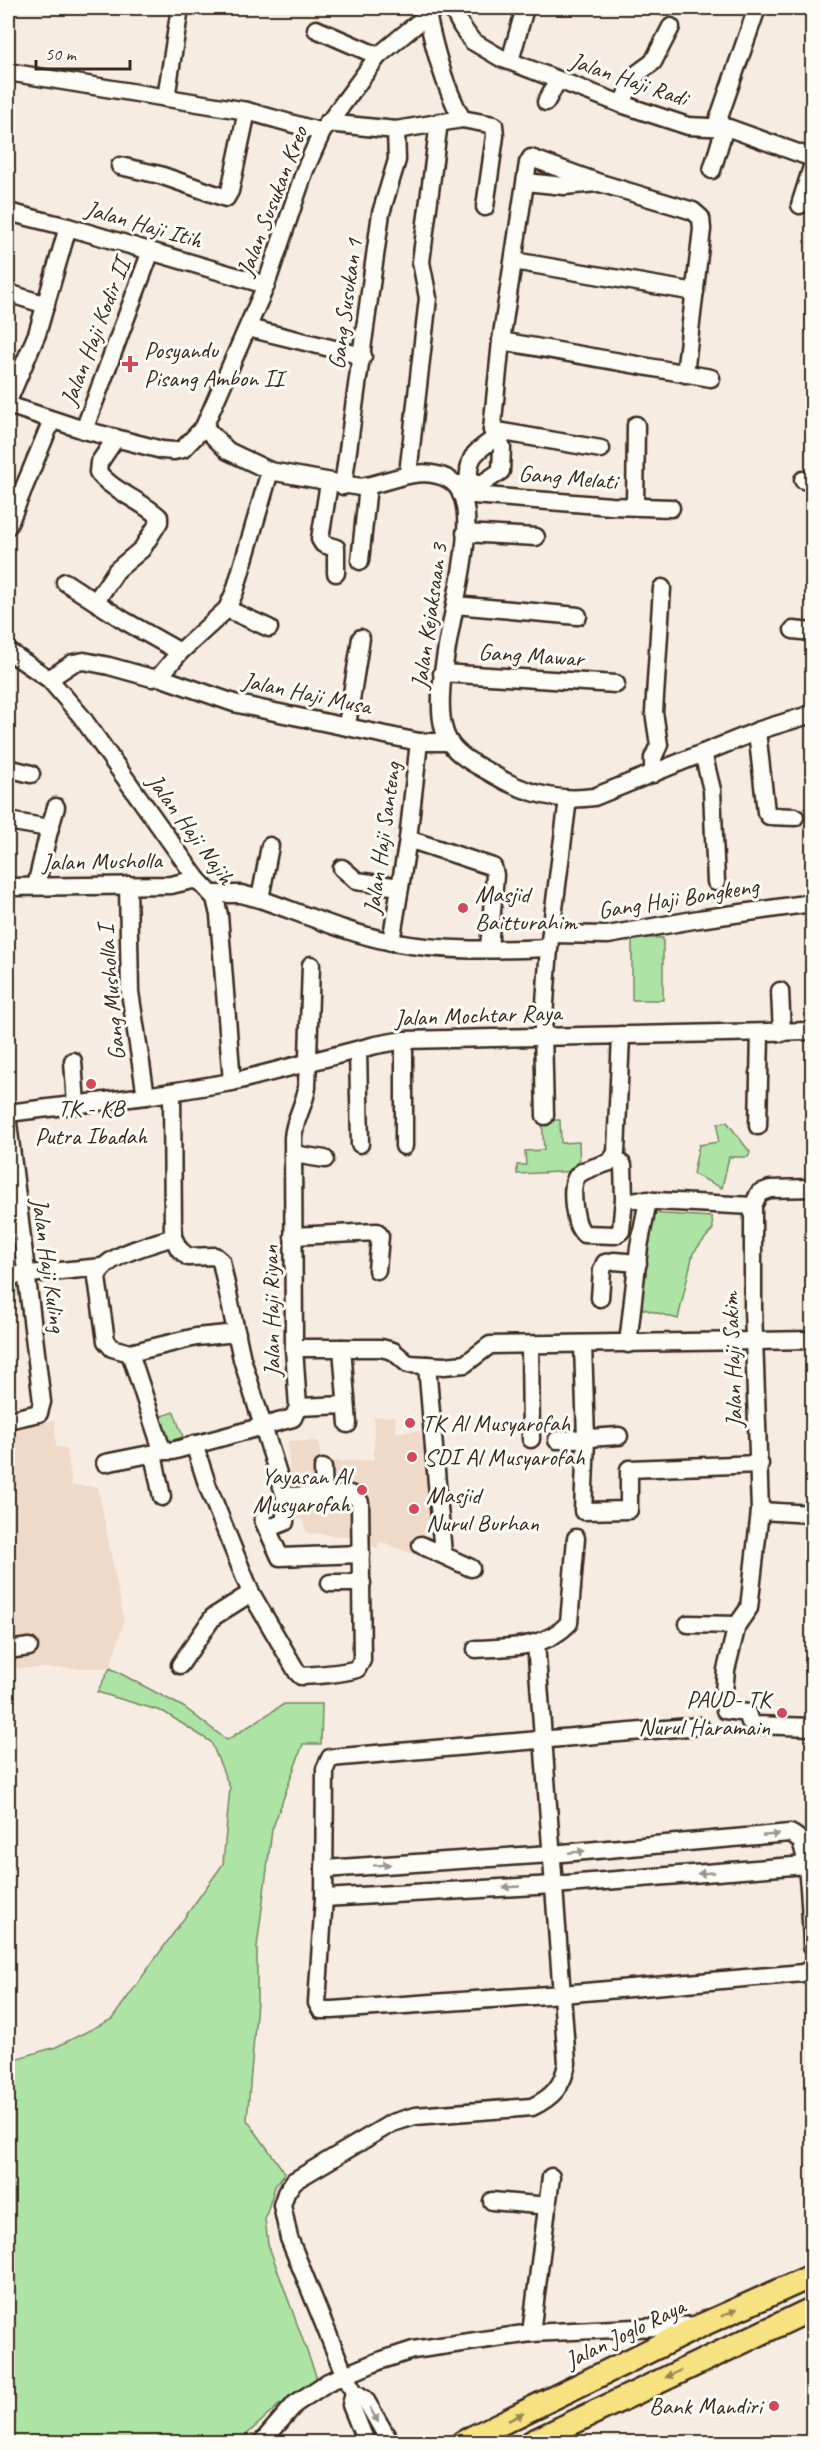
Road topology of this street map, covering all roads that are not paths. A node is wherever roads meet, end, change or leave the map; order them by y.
1 (180, 8) edge
2 (452, 8) edge
3 (525, 8) edge
4 (757, 8) edge
5 (431, 11) edge
6 (671, 27) dead end
7 (316, 29) dead end
8 (378, 57) junction
9 (510, 61) junction
10 (8, 72) edge
11 (558, 80) junction
12 (166, 98) junction
13 (546, 102) dead end
14 (621, 104) junction
15 (248, 111) junction
16 (462, 119) junction
17 (439, 122) junction
18 (720, 127) junction
19 (324, 128) junction
20 (396, 130) junction
21 (813, 158) edge
22 (120, 166) dead end
23 (813, 166) edge
24 (712, 170) dead end
25 (526, 182) junction
26 (600, 183) junction
27 (800, 205) dead end
28 (485, 207) dead end
29 (8, 212) edge
30 (68, 227) junction
31 (151, 251) junction
32 (514, 261) junction
33 (267, 285) junction
34 (695, 291) junction
35 (8, 293) edge
36 (46, 305) junction
37 (248, 328) junction
38 (501, 341) junction
39 (363, 356) junction
40 (685, 374) junction
41 (711, 378) dead end
42 (8, 403) edge
43 (52, 420) junction
44 (636, 425) dead end
45 (84, 430) junction
46 (199, 433) junction
47 (494, 434) junction
48 (116, 438) junction
49 (601, 449) dead end
50 (270, 471) junction
51 (408, 474) junction
52 (336, 484) junction
53 (368, 486) junction
54 (462, 487) junction
55 (635, 507) junction
56 (671, 508) dead end
57 (8, 526) edge
58 (465, 533) junction
59 (536, 537) dead end
60 (360, 561) dead end
61 (336, 573) dead end
62 (64, 582) dead end
63 (662, 588) dead end
64 (96, 602) junction
65 (455, 605) junction
66 (227, 609) junction
67 (578, 616) dead end
68 (269, 628) dead end
69 (793, 630) dead end
70 (813, 632) edge
71 (361, 638) dead end
72 (8, 651) edge
73 (180, 652) junction
74 (442, 673) junction
75 (159, 677) junction
76 (49, 679) junction
77 (616, 684) dead end
78 (813, 714) edge
79 (347, 725) junction
80 (757, 731) junction
81 (419, 742) junction
82 (449, 742) junction
83 (703, 753) junction
84 (8, 768) edge
85 (32, 774) dead end
86 (653, 774) junction
87 (568, 799) junction
88 (56, 807) dead end
89 (795, 818) dead end
90 (8, 822) edge
91 (50, 831) junction
92 (408, 839) junction
93 (270, 846) dead end
94 (342, 868) dead end
95 (197, 879) junction
96 (716, 882) dead end
97 (128, 885) junction
98 (36, 886) junction
99 (8, 887) edge
100 (400, 887) junction
101 (212, 894) junction
102 (260, 899) junction
103 (813, 903) edge
104 (550, 941) junction
105 (391, 942) junction
106 (489, 948) junction
107 (311, 965) dead end
108 (780, 991) dead end
109 (813, 1031) edge
110 (760, 1033) junction
111 (782, 1033) junction
112 (621, 1035) junction
113 (542, 1037) junction
114 (404, 1040) junction
115 (358, 1050) junction
116 (73, 1061) dead end
117 (309, 1063) junction
118 (232, 1082) junction
119 (172, 1092) junction
120 (146, 1096) junction
121 (76, 1105) junction
122 (8, 1113) edge
123 (545, 1116) dead end
124 (8, 1123) edge
125 (758, 1126) dead end
126 (360, 1144) dead end
127 (404, 1146) dead end
128 (294, 1154) junction
129 (614, 1158) junction
130 (326, 1159) dead end
131 (813, 1188) edge
132 (624, 1199) junction
133 (648, 1200) junction
134 (753, 1206) junction
135 (294, 1236) junction
136 (172, 1237) junction
137 (638, 1263) junction
138 (102, 1267) junction
139 (377, 1270) dead end
140 (25, 1274) junction
141 (8, 1276) edge
142 (600, 1298) dead end
143 (237, 1333) junction
144 (813, 1340) edge
145 (754, 1342) junction
146 (583, 1344) junction
147 (628, 1344) junction
148 (530, 1345) junction
149 (294, 1348) junction
150 (342, 1348) junction
151 (130, 1353) junction
152 (427, 1365) junction
153 (346, 1405) junction
154 (298, 1407) junction
155 (8, 1420) edge
156 (263, 1425) junction
157 (348, 1425) dead end
158 (619, 1436) dead end
159 (586, 1438) junction
160 (531, 1439) dead end
161 (557, 1440) dead end
162 (194, 1444) junction
163 (160, 1450) junction
164 (105, 1463) dead end
165 (760, 1464) junction
166 (323, 1468) dead end
167 (285, 1496) junction
168 (324, 1496) junction
169 (162, 1497) dead end
170 (760, 1512) junction
171 (813, 1514) edge
172 (576, 1538) dead end
173 (421, 1545) dead end
174 (361, 1554) junction
175 (443, 1554) junction
176 (471, 1568) dead end
177 (330, 1583) dead end
178 (362, 1583) junction
179 (251, 1593) junction
180 (688, 1624) dead end
181 (737, 1625) junction
182 (536, 1643) junction
183 (28, 1647) dead end
184 (476, 1649) dead end
185 (8, 1650) edge
186 (180, 1665) dead end
187 (700, 1726) dead end
188 (813, 1727) edge
189 (544, 1740) junction
190 (551, 1854) junction
191 (806, 1865) junction
192 (324, 1869) junction
193 (554, 1885) junction
194 (324, 1898) junction
195 (813, 1947) edge
196 (813, 1968) edge
197 (562, 1994) junction
198 (551, 2177) dead end
199 (492, 2201) dead end
200 (548, 2206) junction
201 (813, 2276) edge
202 (813, 2309) edge
203 (702, 2325) junction
204 (531, 2333) junction
205 (345, 2376) junction
206 (354, 2392) junction
207 (262, 2442) edge
208 (366, 2442) edge
209 (390, 2442) edge
210 (463, 2442) edge
211 (532, 2442) edge

1 - 12 street
2 - 9 street, Jalan Haji Radi
3 - 9 street
4 - 18 street
5 - 8 street, Jalan Susukan Kreo
5 - 16 street
6 - 14 street
7 - 8 street
8 - 19 street, Jalan Susukan Kreo
9 - 11 street, Jalan Haji Radi
10 - 12 street
11 - 13 street
11 - 14 street, Jalan Haji Radi
12 - 15 street
14 - 18 street, Jalan Haji Radi
15 - 19 street
15 - 22 street
16 - 17 street
16 - 28 street
17 - 20 street
17 - 51 street
18 - 21 street, Jalan Haji Radi
18 - 24 street
19 - 20 street
19 - 33 street, Jalan Susukan Kreo
20 - 39 street, Gang Susukan 1
23 - 27 street
25 - 26 street
25 - 26 street
25 - 32 street
26 - 34 street
29 - 30 street, Jalan Haji Itih
30 - 31 street, Jalan Haji Itih
30 - 36 street
31 - 33 street, Jalan Haji Itih
31 - 45 street, Jalan Haji Kodir II
32 - 34 street
32 - 38 street
33 - 37 street, Jalan Susukan Kreo
34 - 40 street
35 - 36 street
36 - 42 street
37 - 39 street
37 - 46 street, Jalan Susukan Kreo
38 - 40 street
38 - 47 street
39 - 52 street, Gang Susukan 1
40 - 41 street
42 - 43 street
43 - 45 street
43 - 57 street
44 - 55 street
45 - 48 street
46 - 48 street
46 - 50 street
47 - 49 street
47 - 54 street, Jalan Kejaksaan 3
47 - 54 street
48 - 64 street
50 - 52 street
50 - 66 street
51 - 53 street
51 - 54 street
52 - 53 street
52 - 61 street, Gang Susukan 1
53 - 60 street
54 - 55 street, Gang Melati
54 - 58 street, Jalan Kejaksaan 3
55 - 56 street, Gang Melati
58 - 59 street
58 - 65 street, Jalan Kejaksaan 3
62 - 64 street
63 - 86 street
64 - 73 street
65 - 67 street
65 - 74 street, Jalan Kejaksaan 3
66 - 68 street
66 - 73 street
69 - 70 street
71 - 79 street
72 - 76 street, Jalan Haji Najih
73 - 75 street
74 - 77 street, Gang Mawar
74 - 82 street, Jalan Kejaksaan 3
75 - 76 street, Jalan Haji Musa
75 - 79 street, Jalan Haji Musa
76 - 95 street, Jalan Haji Najih
78 - 80 street
79 - 81 street, Jalan Haji Musa
80 - 83 street
80 - 89 street
81 - 82 street, Jalan Haji Musa
81 - 92 street, Jalan Haji Santeng
82 - 87 street
83 - 86 street
83 - 96 street
84 - 85 street
86 - 87 street
87 - 104 street
88 - 91 street
90 - 91 street
91 - 98 street
92 - 100 street, Jalan Haji Santeng
92 - 106 street
93 - 102 street
94 - 100 street
95 - 97 street, Jalan Musholla
95 - 101 street, Jalan Haji Najih
97 - 98 street, Jalan Musholla
97 - 120 street, Gang Musholla I
98 - 99 street, Jalan Musholla
100 - 105 street, Jalan Haji Santeng
101 - 102 street, Gang Haji Bongkeng
101 - 118 street, Jalan Haji Najih
102 - 105 street, Gang Haji Bongkeng
103 - 104 street, Gang Haji Bongkeng
104 - 106 street, Gang Haji Bongkeng
104 - 113 street
105 - 106 street, Gang Haji Bongkeng
107 - 117 street, Jalan Haji Riyan
108 - 111 street
109 - 111 street, Jalan Mochtar Raya
110 - 111 street, Jalan Mochtar Raya
110 - 112 street, Jalan Mochtar Raya
110 - 125 street
112 - 113 street, Jalan Mochtar Raya
112 - 129 street
113 - 114 street, Jalan Mochtar Raya
113 - 123 street
114 - 115 street, Jalan Mochtar Raya
114 - 127 street
115 - 117 street, Jalan Mochtar Raya
115 - 126 street
116 - 121 street
117 - 118 street, Jalan Mochtar Raya
117 - 128 street, Jalan Haji Riyan
118 - 119 street, Jalan Mochtar Raya
119 - 120 street, Jalan Mochtar Raya
119 - 136 street
120 - 121 street, Jalan Mochtar Raya
121 - 122 street, Jalan Mochtar Raya
124 - 140 street, Jalan Haji Kuling
128 - 130 street
128 - 135 street, Jalan Haji Riyan
129 - 132 street
129 - 132 street
131 - 134 street
132 - 133 street
133 - 134 street
133 - 137 street
134 - 145 street, Jalan Haji Sakim
135 - 139 street
135 - 149 street, Jalan Haji Riyan
136 - 138 street
136 - 143 street
137 - 142 street
137 - 147 street
138 - 140 street
138 - 151 street
140 - 141 street
140 - 155 street, Jalan Haji Kuling
143 - 151 street
143 - 156 street
144 - 145 street
145 - 147 street
145 - 165 street, Jalan Haji Sakim
146 - 147 street
146 - 148 street
146 - 159 street
148 - 152 street
148 - 160 street
149 - 150 street
149 - 154 street, Jalan Haji Riyan
150 - 152 street
150 - 153 street
151 - 163 street
152 - 175 street
153 - 154 street
153 - 157 street
154 - 156 street, Jalan Haji Riyan
156 - 162 street, Jalan Haji Riyan
156 - 167 street
158 - 159 street
159 - 161 street
159 - 165 street
162 - 163 street, Jalan Haji Riyan
162 - 179 street
163 - 164 street, Jalan Haji Riyan
163 - 169 street
165 - 170 street, Jalan Haji Sakim
166 - 168 street
167 - 168 street
167 - 174 street
168 - 174 street
170 - 171 street
170 - 181 street, Jalan Haji Sakim
172 - 182 street
173 - 175 street
174 - 178 street
175 - 176 street
177 - 178 street
178 - 179 street
179 - 186 street
180 - 181 street
181 - 188 street, Jalan Haji Sakim
182 - 184 street
182 - 189 street
183 - 185 street
187 - 189 street
189 - 190 street
189 - 192 street
190 -> 191 street
192 -> 190 street
190 - 193 street
191 -> 193 street
191 - 195 street
192 - 194 street
193 -> 194 street
193 - 197 street
194 - 197 street
196 - 197 street
197 - 205 street
198 - 200 street
199 - 200 street
200 - 204 street
203 -> 201 main road, Jalan Joglo Raya
202 -> 211 main road
203 - 204 street
210 -> 203 main road, Jalan Joglo Raya
204 - 205 street
205 - 206 street
205 - 207 street
206 - 208 street
206 -> 209 street

